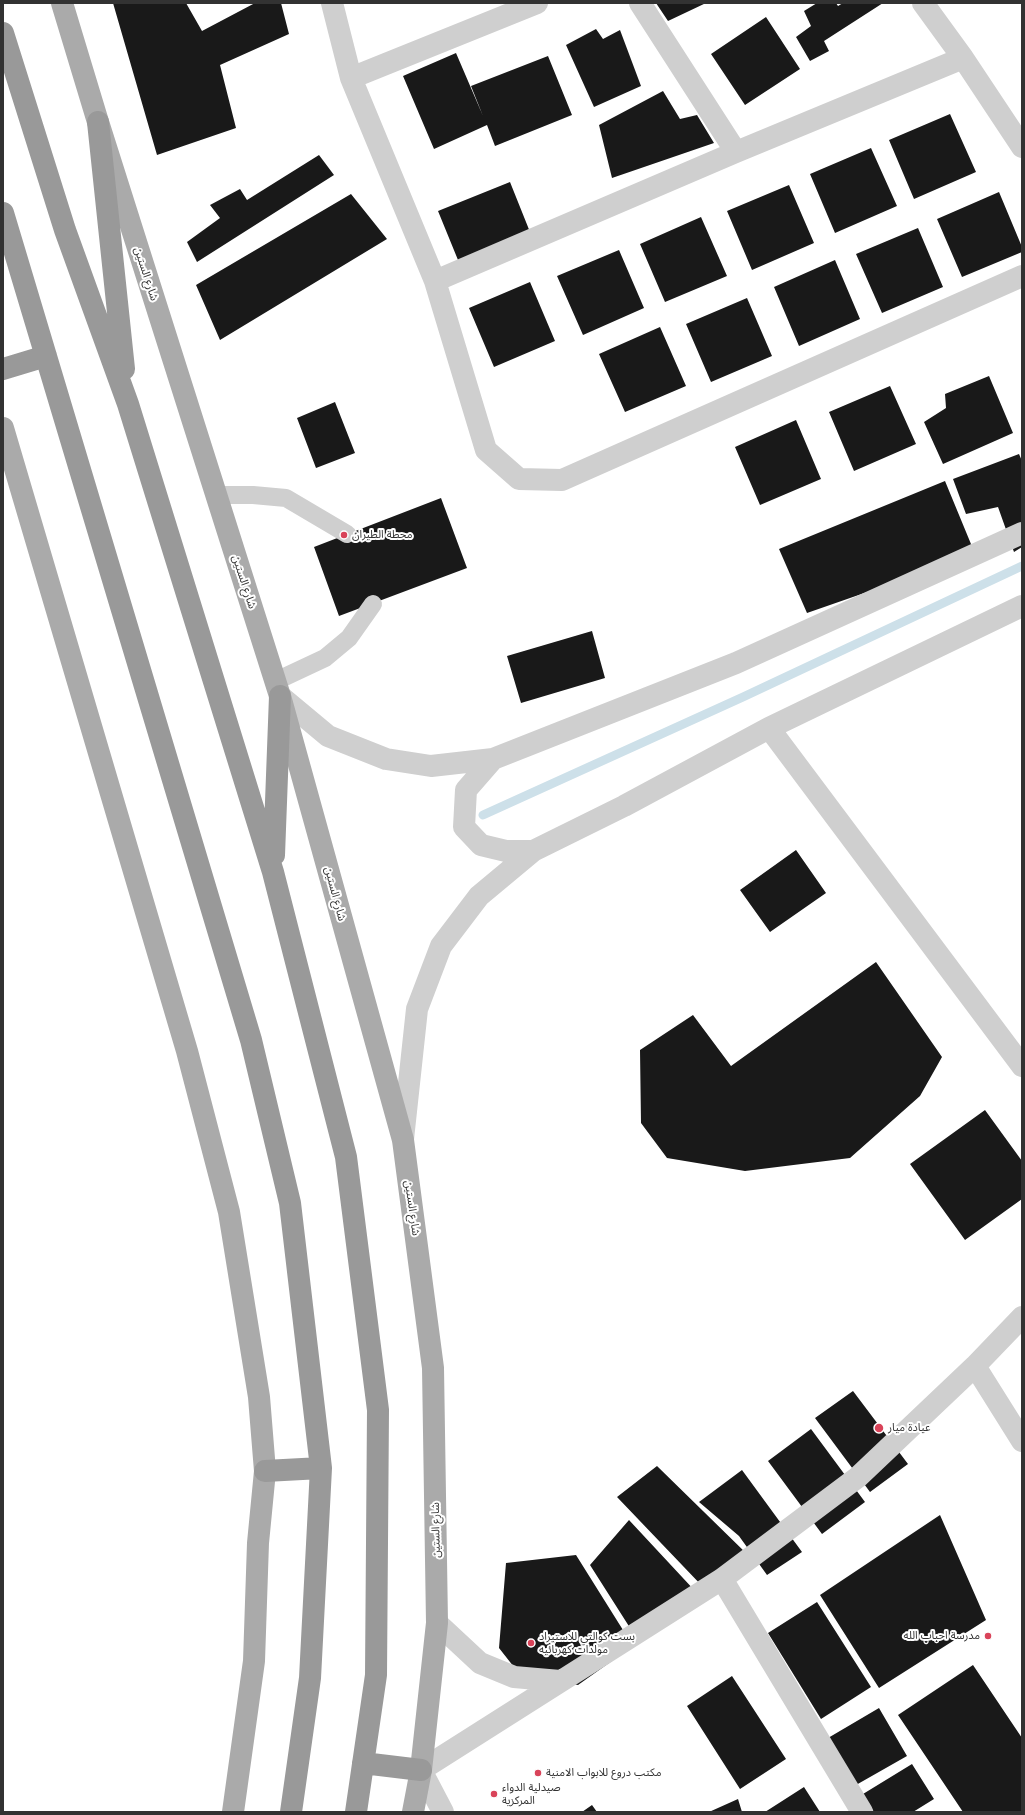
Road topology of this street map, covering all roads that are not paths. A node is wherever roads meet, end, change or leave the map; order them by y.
1 (62, 3) edge
2 (332, 3) edge
3 (537, 3) edge
4 (640, 3) edge
5 (922, 3) edge
6 (3, 33) edge
7 (963, 58) junction
8 (351, 78) junction
9 (98, 122) junction
10 (1022, 147) edge
11 (736, 152) junction
12 (3, 213) edge
13 (1022, 276) edge
14 (435, 282) junction
15 (46, 356) junction
16 (3, 369) edge
17 (128, 404) junction
18 (3, 428) edge
19 (216, 495) junction
20 (1022, 533) edge
21 (347, 534) dead end
22 (373, 604) dead end
23 (1022, 606) edge
24 (278, 689) junction
25 (769, 728) junction
26 (493, 759) junction
27 (533, 851) junction
28 (273, 872) junction
29 (1022, 1066) edge
30 (403, 1140) junction
31 (1022, 1317) edge
32 (975, 1366) junction
33 (1022, 1441) edge
34 (321, 1468) junction
35 (264, 1471) junction
36 (722, 1579) junction
37 (437, 1623) junction
38 (560, 1681) junction
39 (363, 1763) junction
40 (421, 1770) junction
41 (233, 1812) edge
42 (290, 1812) edge
43 (356, 1812) edge
44 (413, 1812) edge
45 (443, 1812) edge
46 (862, 1812) edge

1 - 9 main road, شارع الستين
2 - 8 street
3 - 8 street
4 - 11 street
5 - 7 street
6 - 17 highway
7 - 10 street
7 - 11 street
8 - 14 street
9 - 17 highway
9 - 19 main road, شارع الستين
11 - 14 street
12 - 15 highway
13 - 14 street
15 - 16 highway
15 - 34 highway
17 - 28 highway
18 - 35 main road
19 - 21 lane
19 - 24 main road, شارع الستين
20 - 26 street
22 - 24 lane
23 - 25 street
24 - 26 street
24 - 28 highway
24 - 30 main road, شارع الستين
25 - 27 street
25 - 29 street
26 - 27 street
27 - 30 street
28 - 39 highway
30 - 37 main road, شارع الستين
31 - 32 street
32 - 33 street
32 - 36 street
34 - 35 highway
34 - 42 highway
35 - 41 main road
36 - 38 street
36 - 46 street
37 - 38 street
37 - 40 main road, شارع الستين
38 - 40 street
39 - 40 highway
39 - 43 highway
40 - 44 main road, شارع الستين
40 - 45 street

